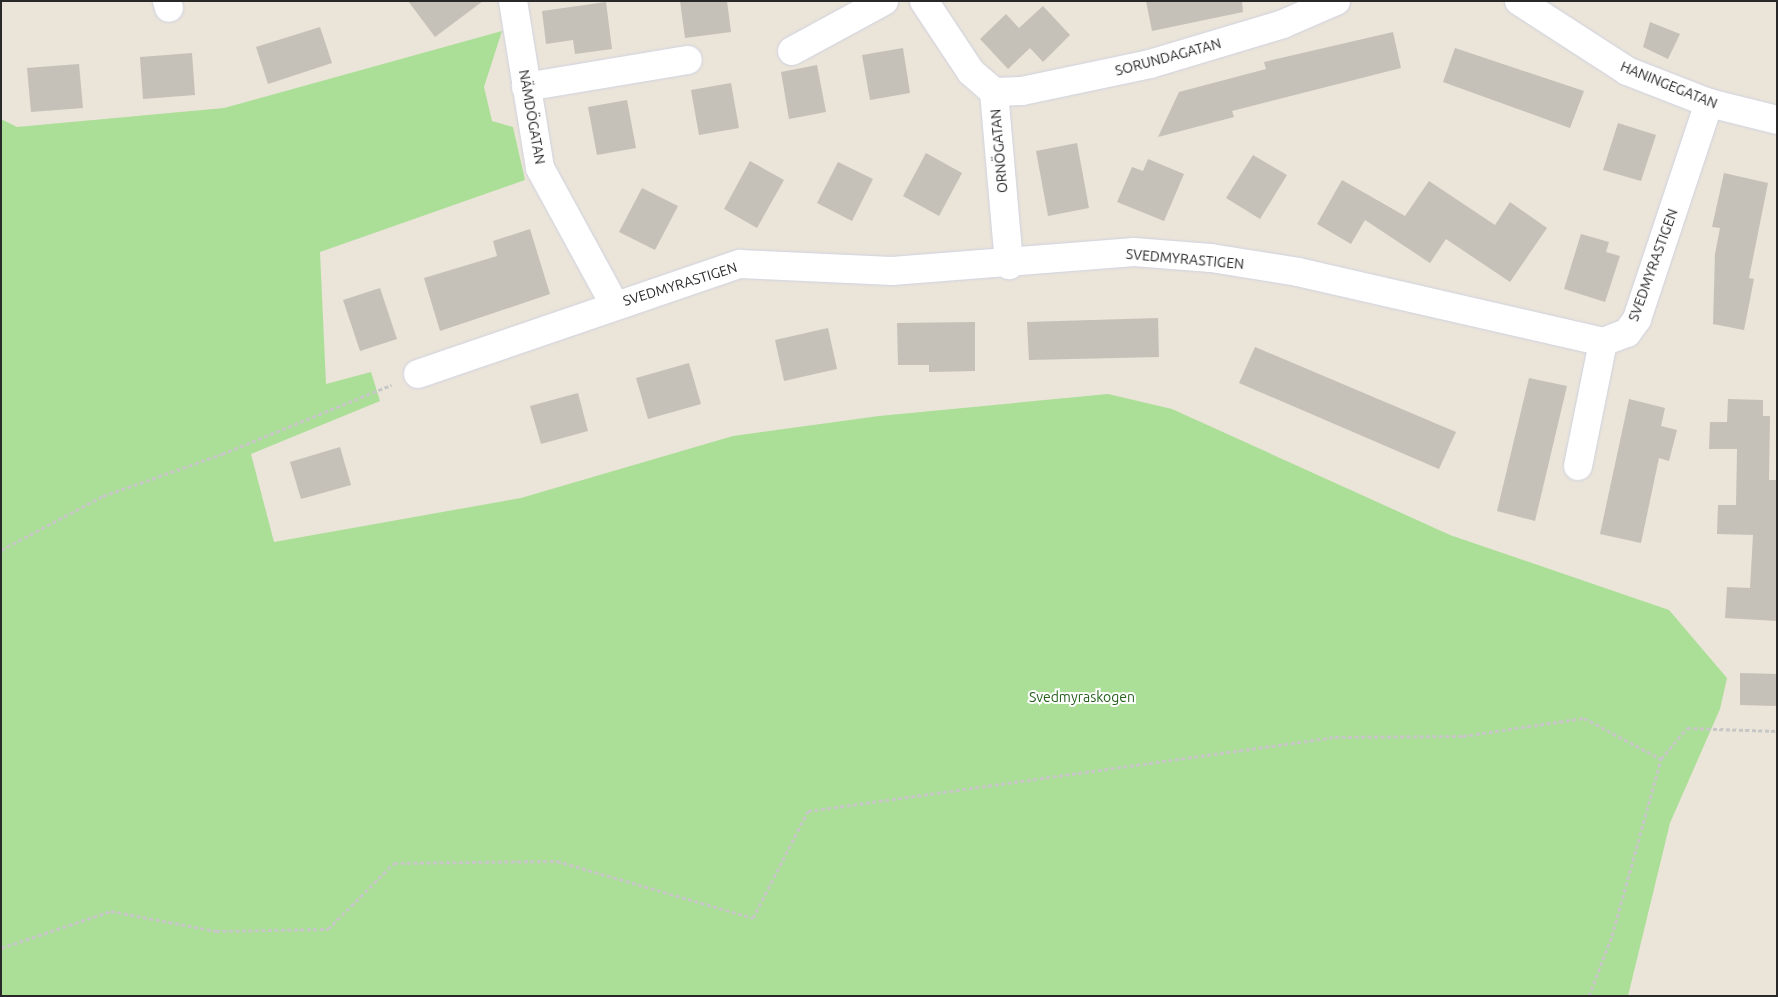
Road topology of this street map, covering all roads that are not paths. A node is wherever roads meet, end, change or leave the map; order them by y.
1 (513, 1) edge
2 (884, 1) edge
3 (924, 1) edge
4 (1336, 1) edge
5 (1519, 1) edge
6 (792, 51) dead end
7 (688, 60) dead end
8 (526, 88) junction
9 (994, 92) junction
10 (1710, 103) junction
11 (1777, 120) edge
12 (1009, 265) junction
13 (614, 304) junction
14 (1603, 342) junction
15 (418, 374) road end
16 (1578, 466) dead end

1 - 8 street, NÄMDÖGATAN
2 - 6 street
3 - 9 street, ORNÖGATAN
4 - 9 street, SORUNDAGATAN
5 - 10 street, HANINGEGATAN
7 - 8 street
8 - 13 street, NÄMDÖGATAN
9 - 12 street, ORNÖGATAN
10 - 11 street, HANINGEGATAN
10 - 14 street, SVEDMYRASTIGEN
12 - 13 street, SVEDMYRASTIGEN
12 - 14 street, SVEDMYRASTIGEN
13 - 15 street, SVEDMYRASTIGEN
14 - 16 street

